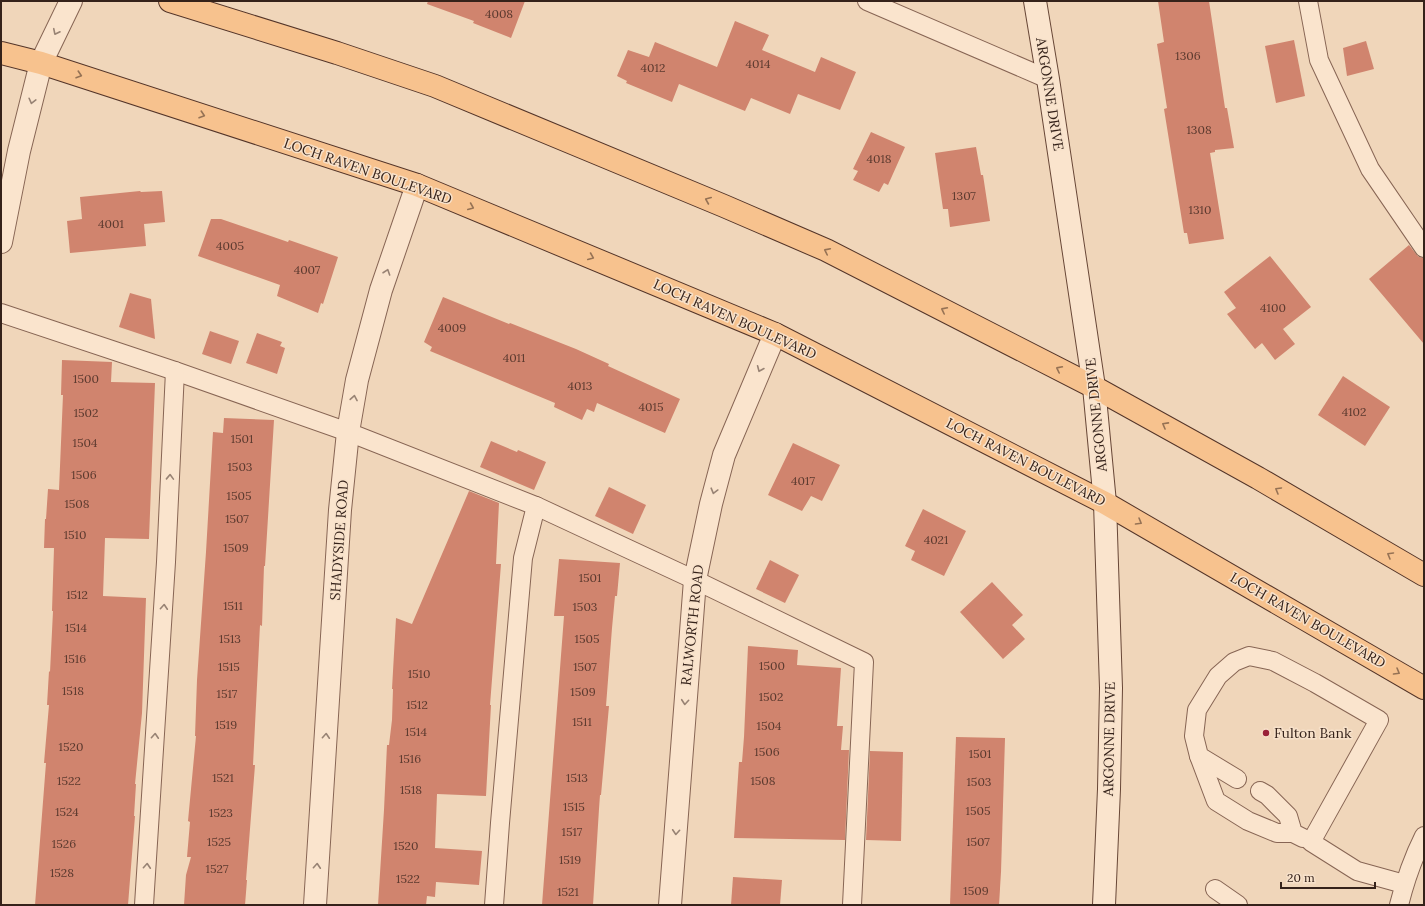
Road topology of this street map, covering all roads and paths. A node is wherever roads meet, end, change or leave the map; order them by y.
1 (71, 1) edge
2 (170, 1) edge
3 (867, 1) edge
4 (1035, 1) edge
5 (1308, 1) edge
6 (1, 53) edge
7 (41, 63) junction
8 (1048, 80) junction
9 (417, 185) junction
10 (1, 242) edge
11 (1424, 248) edge
12 (1, 313) edge
13 (776, 334) junction
14 (175, 371) junction
15 (1094, 387) junction
16 (348, 432) junction
17 (1105, 503) junction
18 (536, 506) junction
19 (1424, 575) edge
20 (695, 580) junction
21 (1424, 688) edge
22 (1199, 756) junction
23 (1237, 779) dead end
24 (1260, 791) dead end
25 (1293, 833) junction
26 (1424, 836) edge
27 (1311, 842) junction
28 (1404, 884) junction
29 (1215, 889) dead end
30 (144, 905) edge
31 (315, 905) edge
32 (494, 905) edge
33 (670, 905) edge
34 (852, 905) edge
35 (1104, 905) edge
36 (1238, 905) edge
37 (1399, 905) edge

1 -> 7 street
15 -> 2 main road
3 - 8 lane
4 - 8 street, ARGONNE DRIVE
5 - 11 lane
6 - 7 main road, LOCH RAVEN BOULEVARD
7 -> 9 main road, LOCH RAVEN BOULEVARD
7 -> 10 street
8 - 15 street, ARGONNE DRIVE
9 -> 13 main road, LOCH RAVEN BOULEVARD
16 -> 9 street, SHADYSIDE ROAD
12 - 14 lane
13 - 17 main road, LOCH RAVEN BOULEVARD
13 -> 20 street, RALWORTH ROAD
14 - 16 lane
30 -> 14 lane
15 - 17 street, ARGONNE DRIVE
19 -> 15 main road
16 - 18 lane
31 -> 16 street, SHADYSIDE ROAD
17 -> 21 main road, LOCH RAVEN BOULEVARD
17 - 35 street, ARGONNE DRIVE
18 - 20 lane
18 - 32 lane
20 -> 33 street, RALWORTH ROAD
20 - 34 lane
22 - 23 lane
22 - 25 lane
22 - 27 lane
24 - 25 lane
25 - 27 lane
26 - 28 lane
27 - 28 lane
28 - 37 lane
29 - 36 lane

